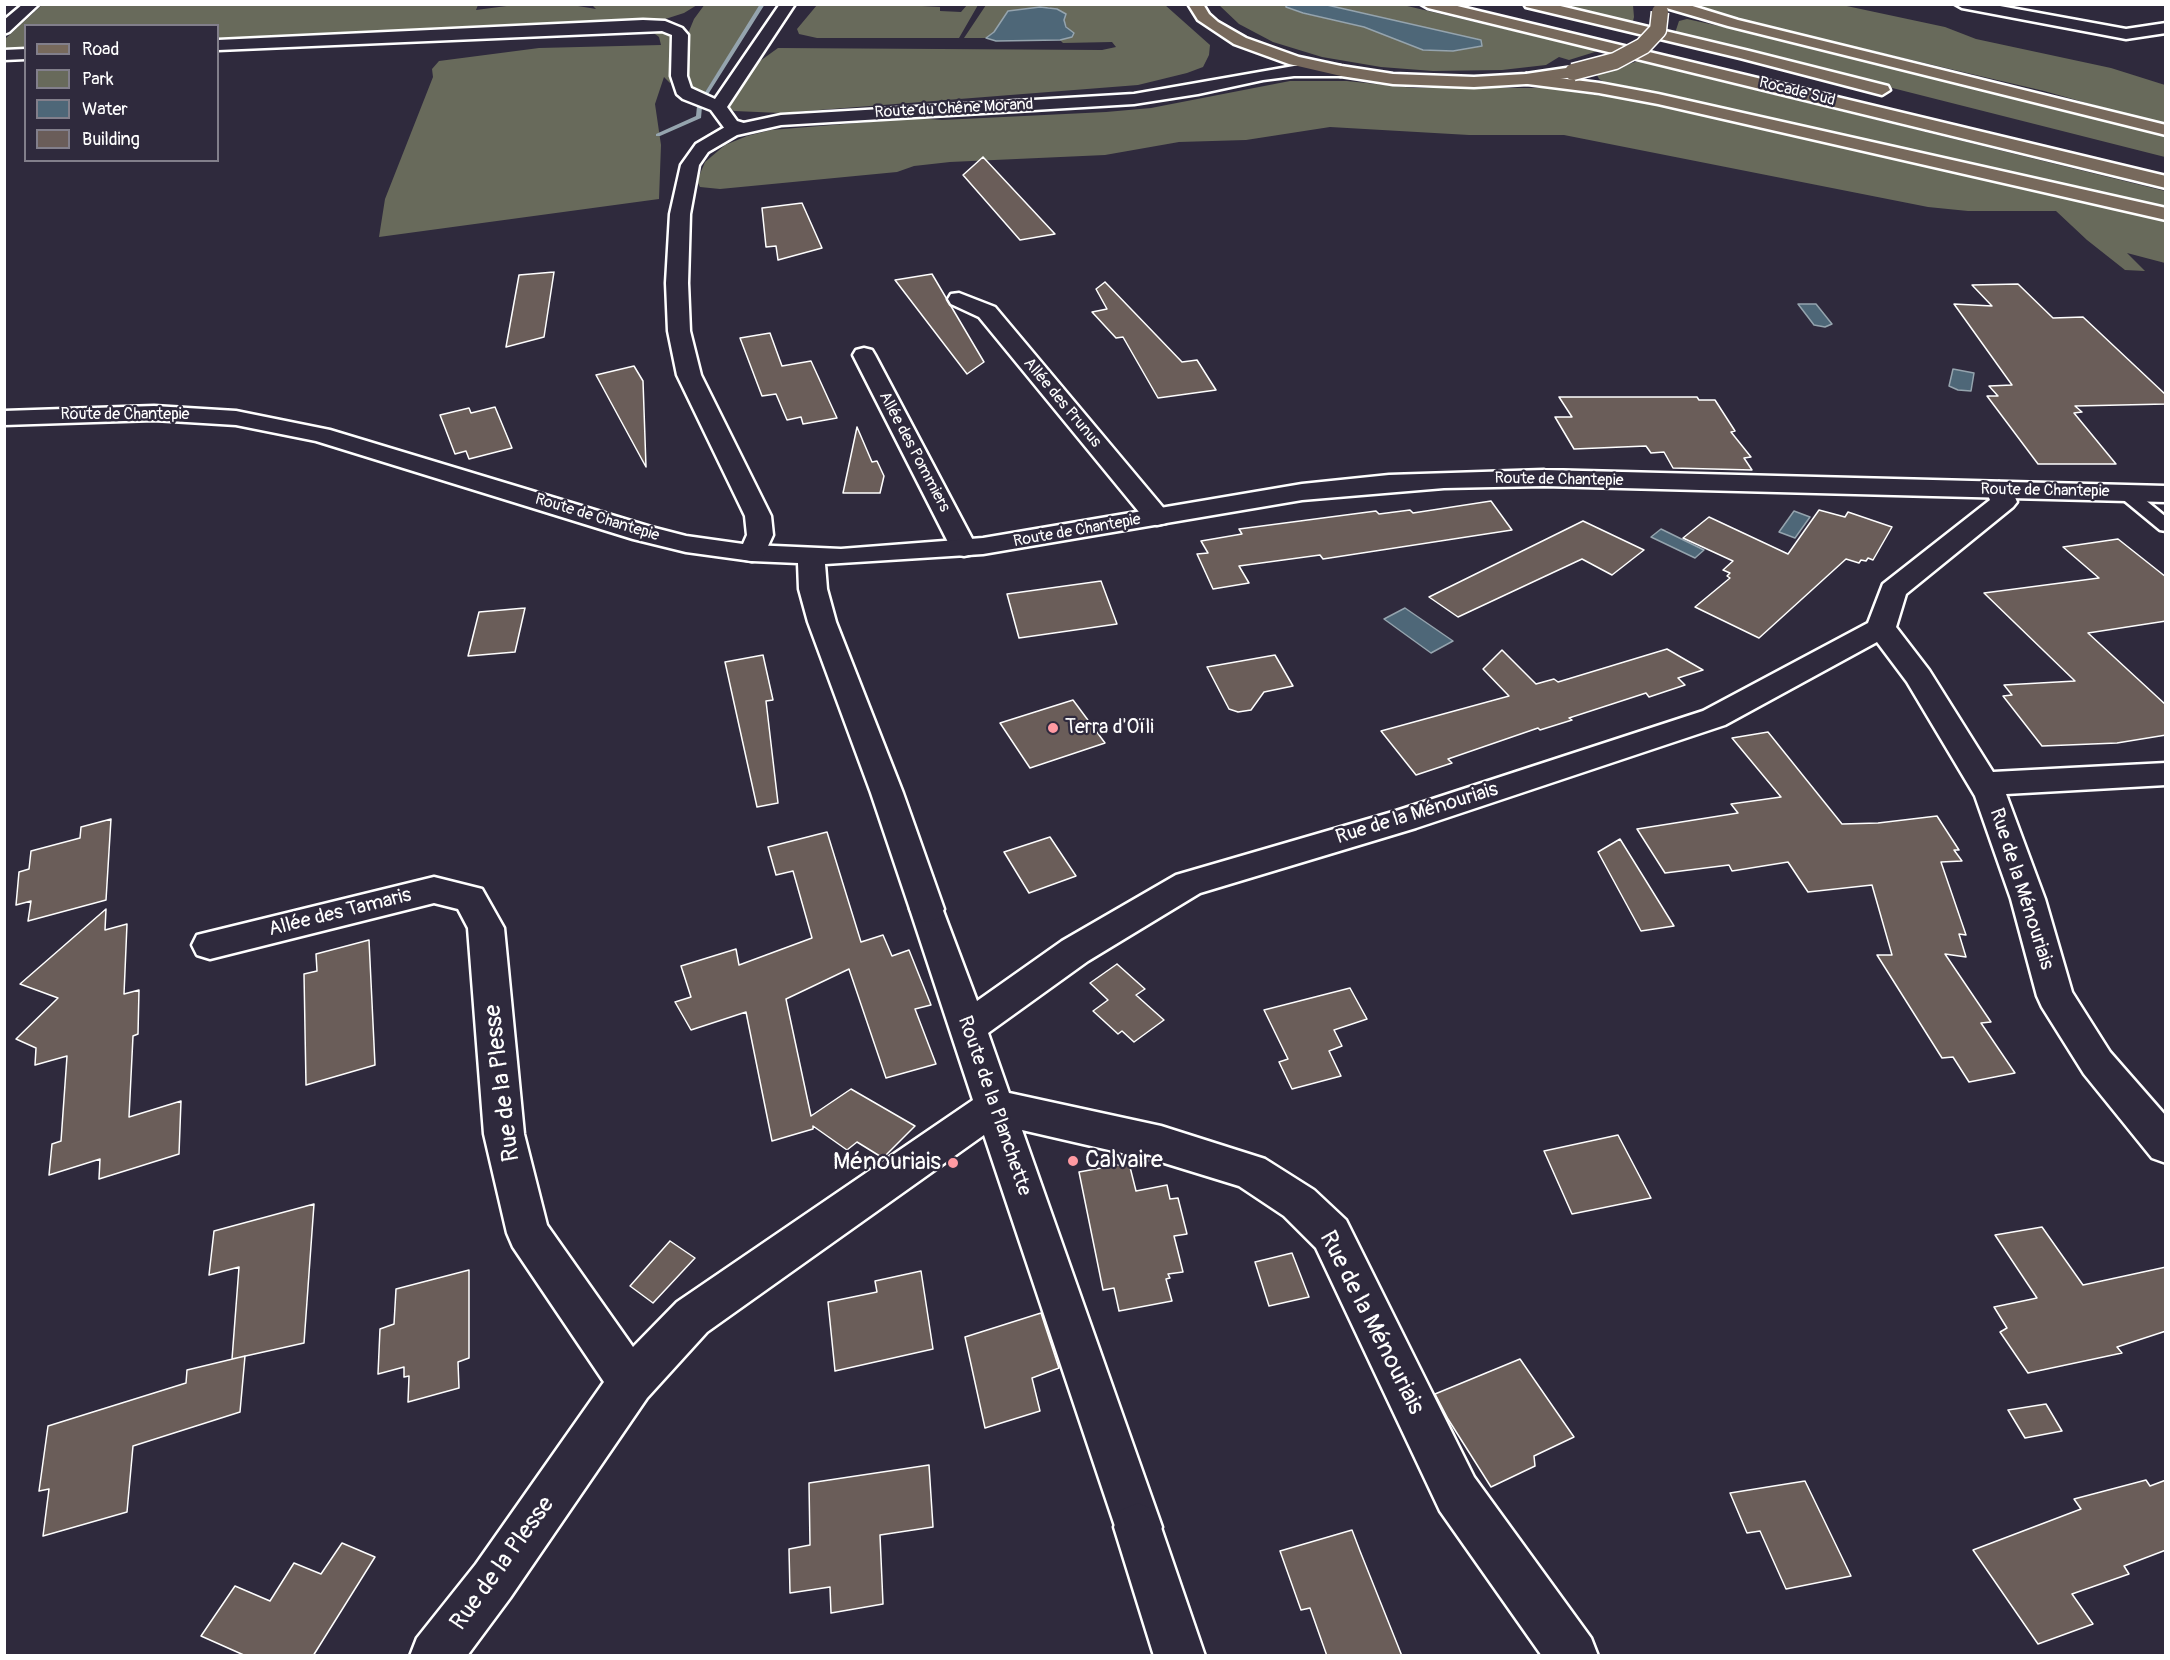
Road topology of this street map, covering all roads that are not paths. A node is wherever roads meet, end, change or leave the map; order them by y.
1 (32, 4) edge
2 (788, 4) edge
3 (1195, 4) edge
4 (1428, 4) edge
5 (1480, 4) edge
6 (1531, 4) edge
7 (1962, 4) edge
8 (1662, 7) edge
9 (2166, 28) edge
10 (4, 29) edge
11 (2126, 34) junction
12 (1240, 41) junction
13 (219, 45) edge
14 (2156, 47) dead end
15 (24, 54) edge
16 (4, 55) edge
17 (1341, 71) junction
18 (1526, 79) junction
19 (1169, 94) junction
20 (1898, 94) dead end
21 (718, 107) junction
22 (741, 128) junction
23 (2166, 130) edge
24 (2166, 167) edge
25 (2166, 182) edge
26 (2166, 214) edge
27 (959, 299) dead end
28 (864, 355) dead end
29 (4, 418) edge
30 (1999, 490) junction
31 (2126, 494) junction
32 (2166, 494) edge
33 (1157, 517) junction
34 (2166, 526) edge
35 (964, 548) junction
36 (752, 553) junction
37 (811, 558) junction
38 (1881, 628) junction
39 (2166, 774) edge
40 (1984, 784) junction
41 (471, 898) joint
42 (210, 945) dead end
43 (968, 1027) junction
44 (994, 1107) junction
45 (2166, 1146) edge
46 (632, 1382) junction
47 (435, 1656) edge
48 (1180, 1656) edge
49 (1573, 1656) edge

1 - 10 street
2 - 21 street
3 - 12 main road
4 - 25 main road, Rocade Sud
5 - 24 main road, Rocade Sud
6 - 20 main road
7 - 11 street
8 - 18 main road, bridge
8 - 23 main road
9 - 11 street
11 - 14 street
12 - 17 main road
12 - 19 street, Route du Chêne Morand
13 - 21 street
15 - 16 street
17 - 18 main road
17 - 19 street, Route du Chêne Morand
18 - 26 main road
19 - 22 street, Route du Chêne Morand
21 - 22 street
22 - 36 street, Route du Chêne Morand
27 - 33 street, Allée des Prunus
28 - 35 street, Allée des Pommiers
29 - 36 street, Route de Chantepie
30 - 31 street, Route de Chantepie
30 - 33 street, Route de Chantepie
30 - 38 street
31 - 32 street, Route de Chantepie
31 - 34 lane
33 - 35 street, Route de Chantepie
35 - 37 street, Route de Chantepie
36 - 37 street, Route de Chantepie
37 - 43 street, Route de la Planchette
38 - 40 street, Rue de la Ménouriais
38 - 43 street, Rue de la Ménouriais
39 - 40 street
40 - 45 street, Rue de la Ménouriais
41 - 42 street, Allée des Tamaris
41 - 46 street, Rue de la Plesse
43 - 44 street, Route de la Planchette
44 - 46 street, Rue de la Plesse
44 - 48 street, Route de la Planchette
44 - 49 street, Rue de la Ménouriais
46 - 47 street, Rue de la Plesse

